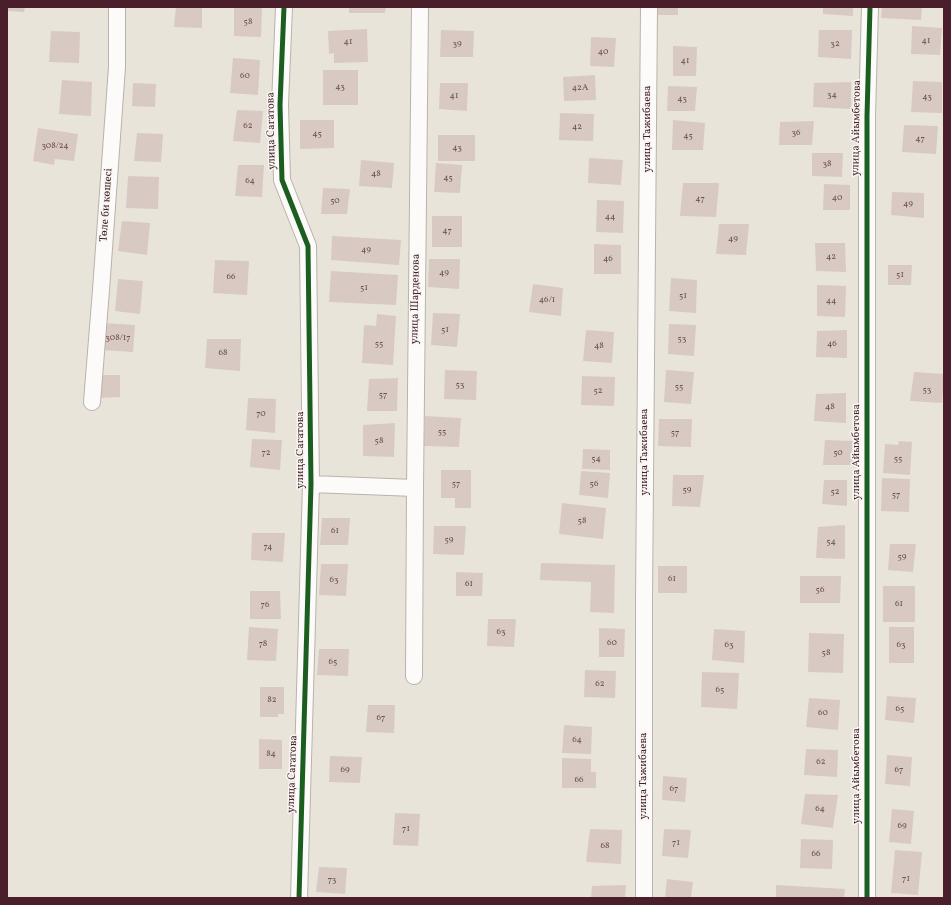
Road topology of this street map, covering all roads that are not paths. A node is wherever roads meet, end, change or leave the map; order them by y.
1 (116, 7) edge
2 (284, 7) edge
3 (420, 7) edge
4 (649, 7) edge
5 (870, 7) edge
6 (92, 402) dead end
7 (311, 484) junction
8 (414, 488) junction
9 (414, 676) dead end
10 (299, 898) edge
11 (644, 898) edge
12 (867, 898) edge

1 - 6 street, Төле би көшесі
2 - 7 street, улица Сагатова
3 - 8 street, улица Шарденова
4 - 11 street, улица Тажибаева
5 - 12 street, улица Айымбетова
7 - 8 street
7 - 10 street, улица Сагатова
8 - 9 street, улица Шарденова

